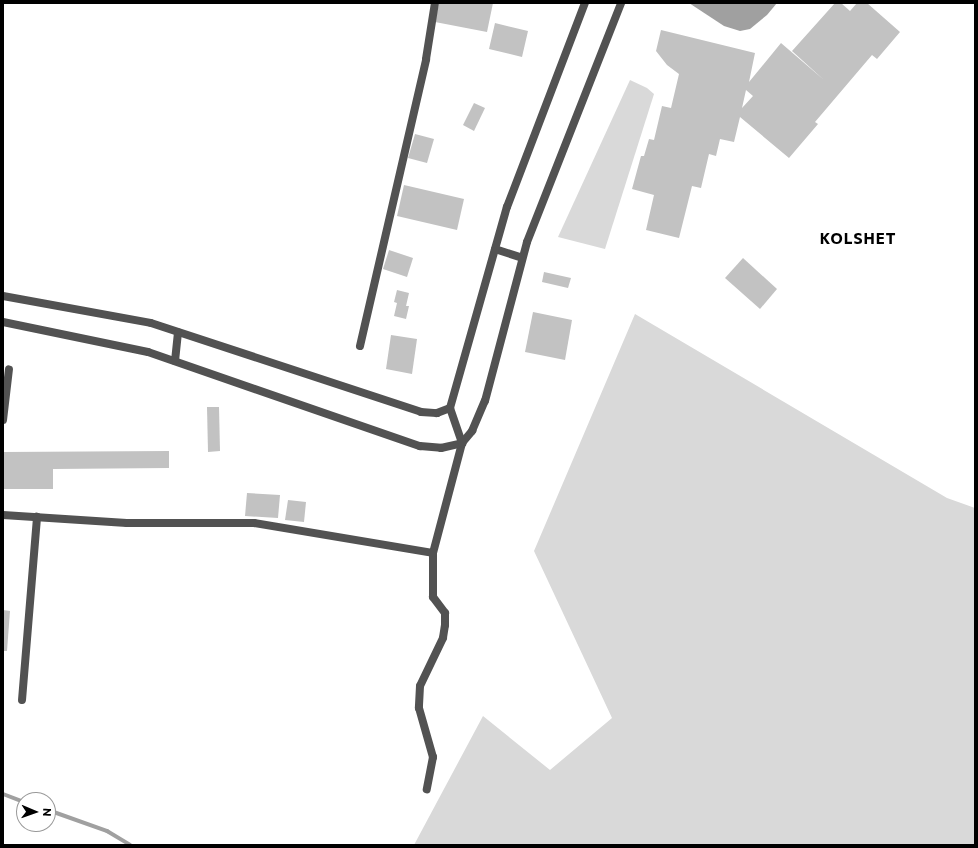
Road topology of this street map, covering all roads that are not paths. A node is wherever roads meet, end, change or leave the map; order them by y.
1 (435, 3) edge
2 (585, 3) edge
3 (621, 3) edge
4 (495, 250) junction
5 (522, 258) junction
6 (3, 296) edge
7 (3, 322) edge
8 (178, 332) junction
9 (360, 346) dead end
10 (175, 361) junction
11 (9, 369) dead end
12 (450, 408) junction
13 (3, 420) edge
14 (462, 443) junction
15 (3, 515) edge
16 (37, 517) junction
17 (433, 553) junction
18 (22, 700) dead end
19 (427, 789) dead end

1 - 9 street
2 - 4 street
3 - 5 street
4 - 5 street
4 - 12 street
5 - 14 street
6 - 8 street
7 - 10 street
8 - 10 street
8 - 12 street
10 - 14 street
11 - 13 street
12 - 14 street
14 - 17 street
15 - 16 street
16 - 17 street
16 - 18 street
17 - 19 street

